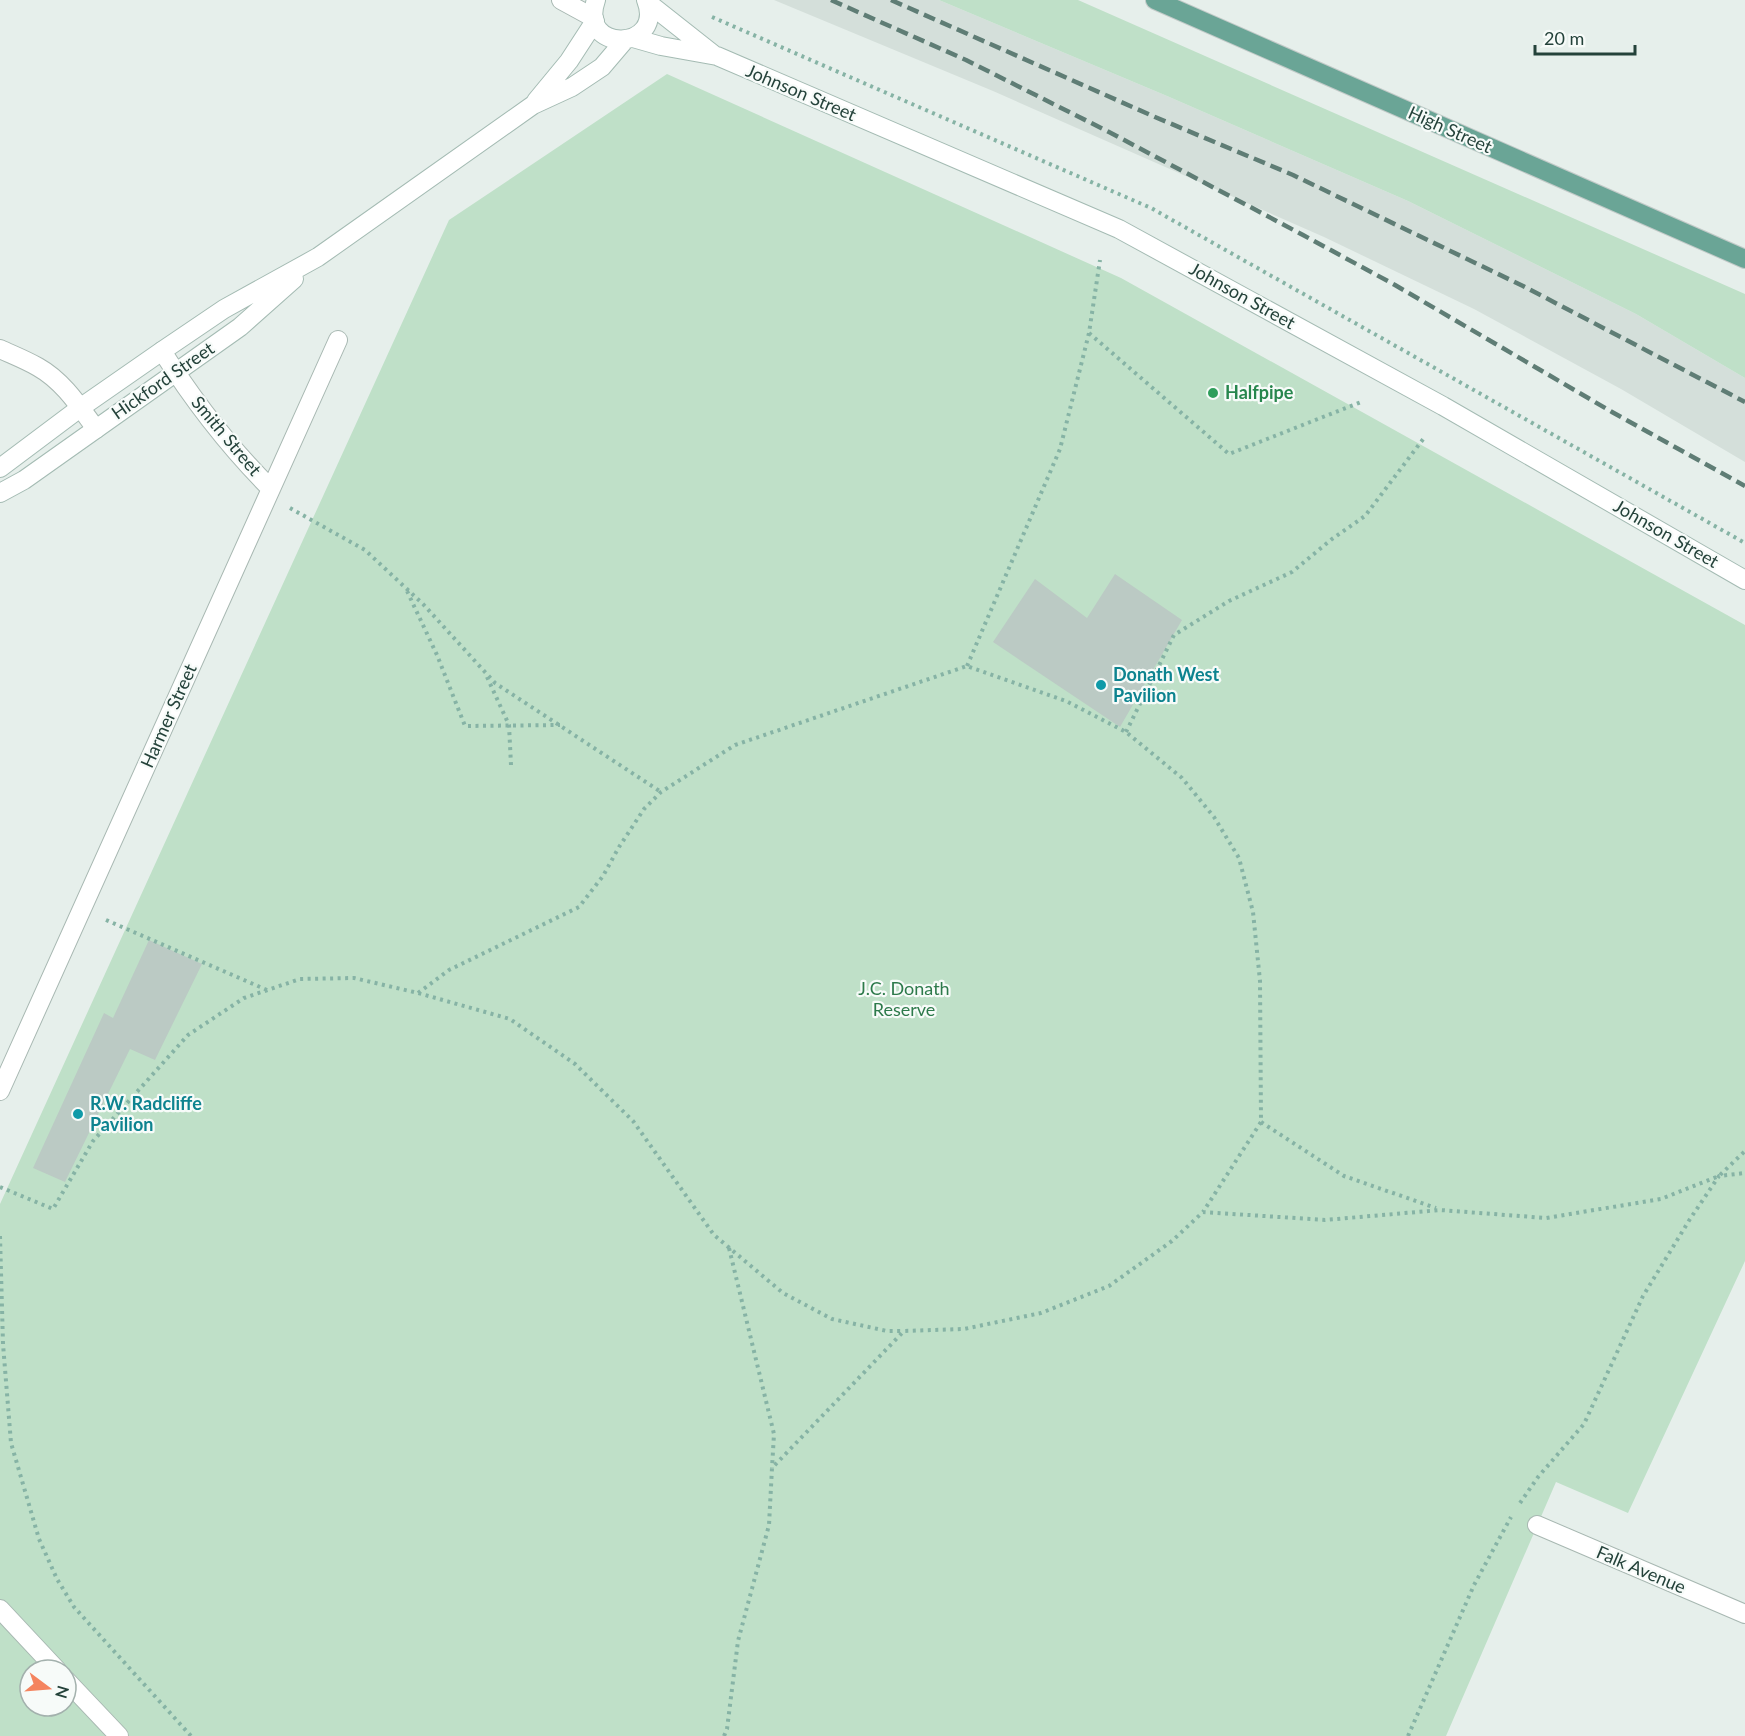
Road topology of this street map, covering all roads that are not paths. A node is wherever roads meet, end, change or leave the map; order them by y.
1 (561, 0) edge
2 (1155, 0) edge
3 (646, 1) edge
4 (595, 13) edge
5 (629, 39) junction
6 (717, 57) junction
7 (533, 105) junction
8 (318, 257) junction
9 (1745, 259) edge
10 (338, 340) dead end
11 (0, 349) edge
12 (162, 351) junction
13 (176, 373) junction
14 (80, 408) junction
15 (96, 429) junction
16 (0, 468) edge
17 (0, 493) edge
18 (270, 493) junction
19 (1745, 580) edge
20 (0, 1091) edge
21 (1537, 1525) dead end
22 (0, 1609) edge
23 (1745, 1614) edge
24 (46, 1658) edge
25 (78, 1693) edge
26 (119, 1736) edge

1 - 4 street
2 - 9 main road, High Street
3 - 5 street, Hickford Street
3 - 6 street, Johnson Street
4 - 5 street, Johnson Street
4 - 7 street, Hickford Street
5 - 6 street, Johnson Street
5 - 7 street, Hickford Street
6 - 19 street, Johnson Street
7 - 8 street, Hickford Street
8 - 12 street, Hickford Street
8 - 13 street, Hickford Street
10 - 18 street, Harmer Street
11 - 14 street
12 - 13 street, Smith Street
12 - 14 street, Hickford Street
13 - 15 street, Hickford Street
13 - 18 street, Smith Street
14 - 15 street
14 - 16 street, Hickford Street
15 - 17 street, Hickford Street
18 - 20 street, Harmer Street
21 - 23 street, Falk Avenue
22 - 24 street
25 - 26 street

